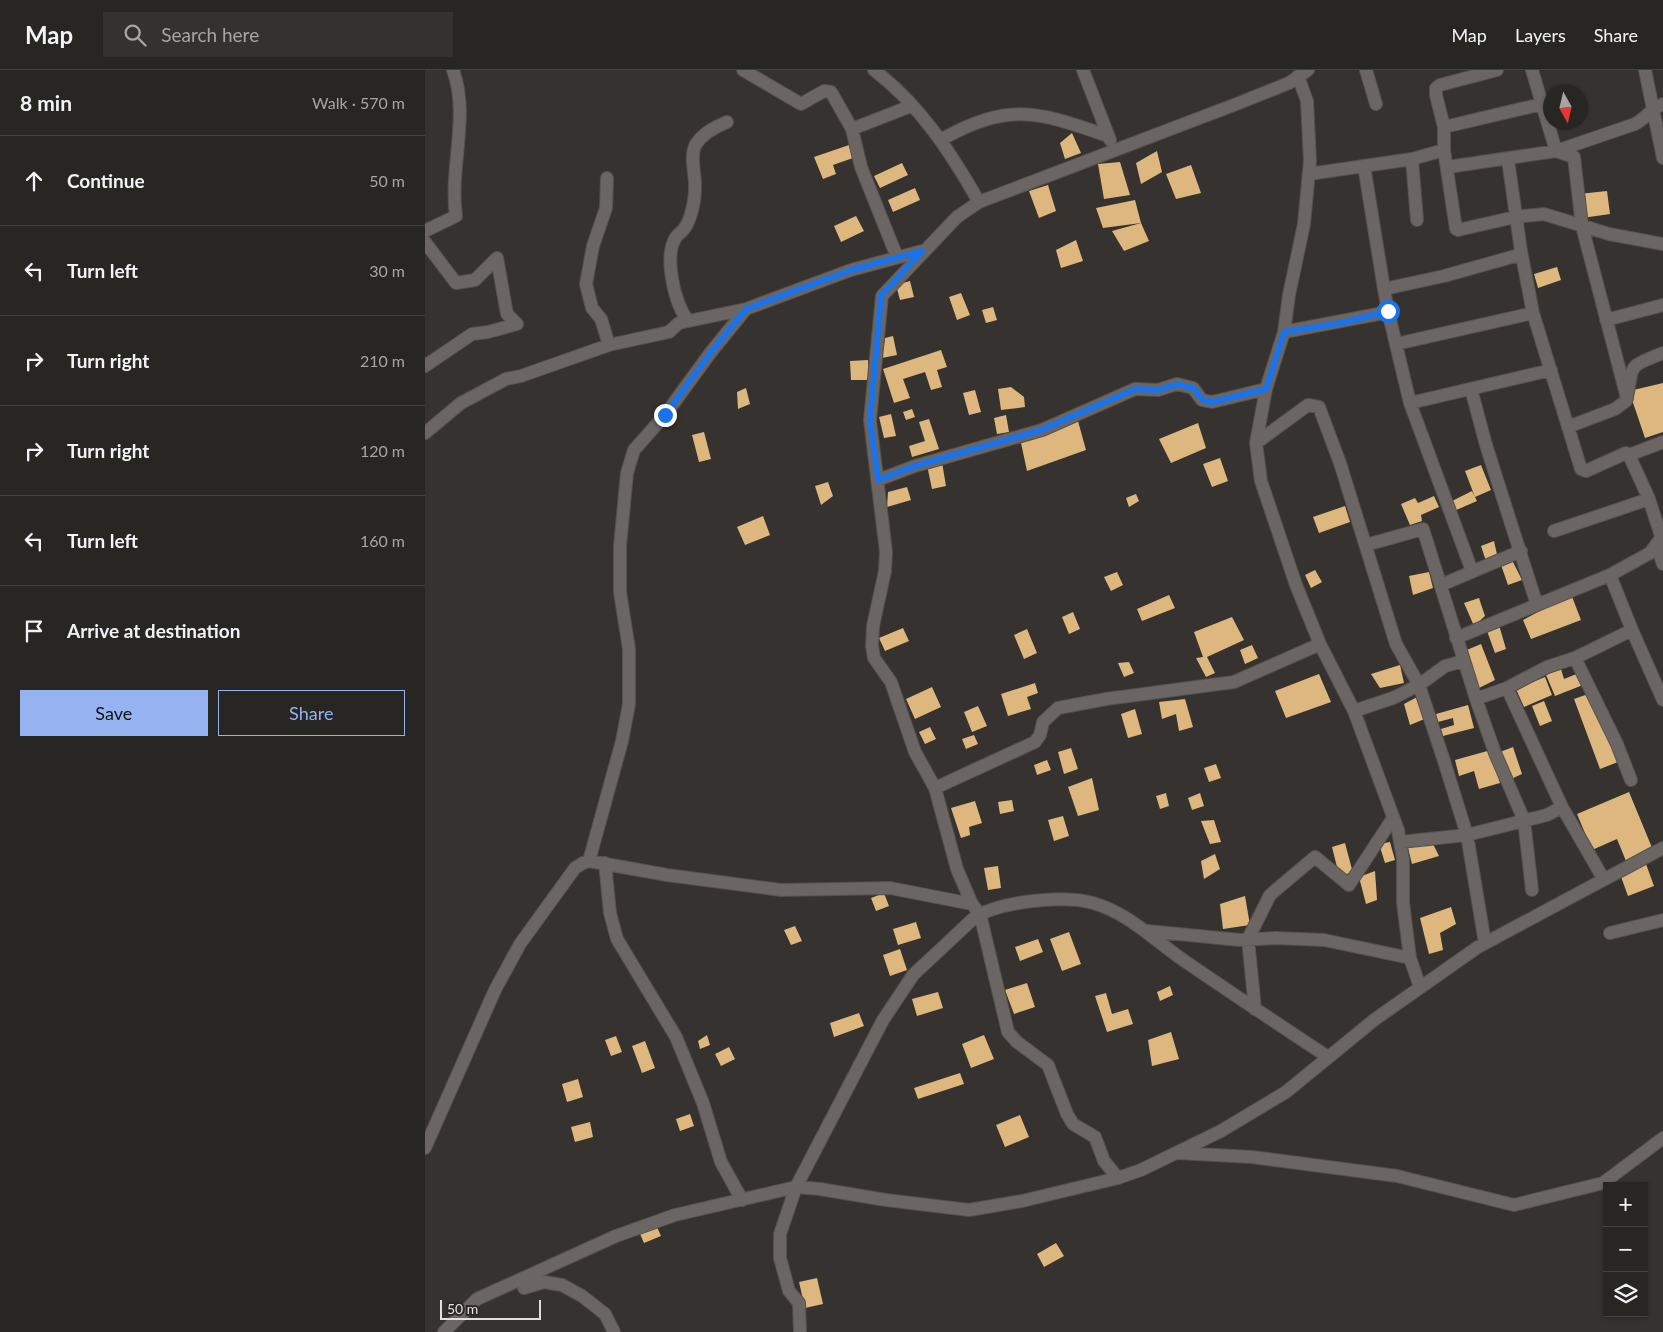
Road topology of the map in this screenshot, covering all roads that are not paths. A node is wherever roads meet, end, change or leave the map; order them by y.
1 (453, 70) edge
2 (743, 70) edge
3 (874, 70) edge
4 (1083, 70) edge
5 (1366, 70) edge
6 (1497, 70) edge
7 (1532, 70) edge
8 (1645, 70) edge
9 (1303, 73) edge
10 (1376, 104) dead end
11 (1543, 104) joint
12 (911, 106) junction
13 (1658, 106) edge
14 (727, 122) dead end
15 (1445, 127) junction
16 (852, 129) junction
17 (1550, 130) edge
18 (1108, 136) junction
19 (942, 139) junction
20 (1444, 150) junction
21 (1114, 151) junction
22 (1556, 151) junction
23 (1663, 158) edge
24 (1411, 159) junction
25 (1508, 160) junction
26 (1364, 166) junction
27 (1448, 167) junction
28 (1309, 174) junction
29 (607, 178) dead end
30 (979, 202) junction
31 (1515, 217) junction
32 (1417, 220) dead end
33 (1582, 226) junction
34 (425, 231) edge
35 (425, 242) edge
36 (1663, 244) edge
37 (922, 251) junction
38 (1521, 251) junction
39 (897, 257) junction
40 (1384, 288) junction
41 (1663, 305) edge
42 (746, 309) junction
43 (1388, 311) junction
44 (1533, 313) junction
45 (1606, 320) junction
46 (688, 321) junction
47 (1284, 332) junction
48 (1396, 344) junction
49 (609, 345) junction
50 (1663, 353) edge
51 (425, 366) edge
52 (1551, 370) junction
53 (1266, 389) junction
54 (1471, 389) junction
55 (1627, 398) junction
56 (1411, 403) junction
57 (1568, 427) junction
58 (425, 433) edge
59 (1663, 442) edge
60 (1256, 443) junction
61 (1629, 455) junction
62 (878, 480) junction
63 (1649, 499) junction
64 (1554, 531) dead end
65 (1660, 539) edge
66 (1366, 544) junction
67 (1521, 551) junction
68 (1663, 564) edge
69 (1472, 571) junction
70 (1611, 575) junction
71 (1441, 585) junction
72 (1537, 605) junction
73 (1632, 630) junction
74 (1457, 638) junction
75 (1320, 644) junction
76 (1575, 658) junction
77 (1464, 661) junction
78 (1419, 685) junction
79 (1507, 688) junction
80 (1476, 699) junction
81 (1663, 700) edge
82 (1355, 711) junction
83 (1631, 780) dead end
84 (935, 788) junction
85 (1562, 807) junction
86 (1393, 818) junction
87 (1524, 820) junction
88 (1467, 835) junction
89 (1400, 842) junction
90 (1663, 848) edge
91 (589, 861) junction
92 (605, 863) junction
93 (1603, 878) junction
94 (1532, 890) dead end
95 (976, 909) junction
96 (1663, 920) edge
97 (1147, 931) junction
98 (1611, 933) dead end
99 (1248, 940) junction
100 (1485, 943) junction
101 (1409, 958) junction
102 (1420, 987) junction
103 (1255, 1009) junction
104 (1329, 1057) junction
105 (1663, 1138) edge
106 (425, 1148) edge
107 (1176, 1153) junction
108 (1118, 1178) junction
109 (796, 1187) junction
110 (742, 1200) junction
111 (524, 1288) dead end
112 (444, 1332) edge
113 (614, 1332) edge
114 (800, 1332) edge

1 - 34 street
2 - 16 street
3 - 12 street
4 - 18 street
5 - 10 street
6 - 15 street
7 - 11 street
8 - 13 street
9 - 21 street
9 - 28 street
11 - 15 street
12 - 16 street
12 - 19 street
13 - 22 street
13 - 23 street
14 - 46 street
15 - 20 street
16 - 39 street
17 - 22 street
18 - 19 street
18 - 21 street
19 - 30 street
20 - 24 street
20 - 27 street
21 - 30 street
22 - 25 street
22 - 33 street
24 - 26 street
24 - 32 street
25 - 27 street
25 - 31 street
26 - 28 street
26 - 40 street
27 - 31 street
28 - 47 street
29 - 49 street
30 - 37 street
31 - 33 street
31 - 38 street
33 - 36 street
33 - 45 street
35 - 51 street
37 - 39 street
37 - 62 street
38 - 40 street
38 - 44 street
39 - 42 street
40 - 43 street
41 - 45 street
42 - 46 street
42 - 91 street
43 - 47 street
43 - 48 street
44 - 48 street
44 - 52 street
45 - 55 street
46 - 49 street
47 - 53 street
48 - 56 street
49 - 58 street
50 - 55 street
52 - 54 street
52 - 57 street
53 - 60 street
53 - 62 street
54 - 56 street
54 - 67 street
55 - 57 street
56 - 69 street
57 - 61 street
59 - 61 street
60 - 66 street
60 - 75 street
61 - 63 street
62 - 84 street
63 - 64 street
63 - 65 street
65 - 68 street
65 - 70 street
66 - 71 street
66 - 78 street
67 - 69 street
67 - 72 street
69 - 71 street
70 - 72 street
70 - 73 street
71 - 74 street
72 - 74 street
73 - 76 street
73 - 81 street
74 - 77 street
75 - 82 street
75 - 84 street
76 - 79 street
76 - 83 street
77 - 78 street
77 - 80 street
78 - 82 street
78 - 88 street
79 - 80 street
79 - 85 street
80 - 87 street
82 - 86 street
84 - 95 street
85 - 87 street
85 - 93 street
86 - 89 street
86 - 99 street
87 - 88 street
87 - 94 street
88 - 89 street
88 - 100 street
89 - 101 street
90 - 93 street
91 - 92 street
91 - 106 street
92 - 95 street
92 - 110 street
93 - 100 street
95 - 97 street
95 - 108 street
95 - 109 street
96 - 98 street
97 - 99 street
97 - 103 street
99 - 101 street
99 - 103 street
100 - 102 street
101 - 102 street
102 - 104 street
103 - 104 street
104 - 107 street
105 - 107 street
107 - 108 street
108 - 109 street
109 - 110 street
109 - 114 street
110 - 112 street
111 - 113 street

